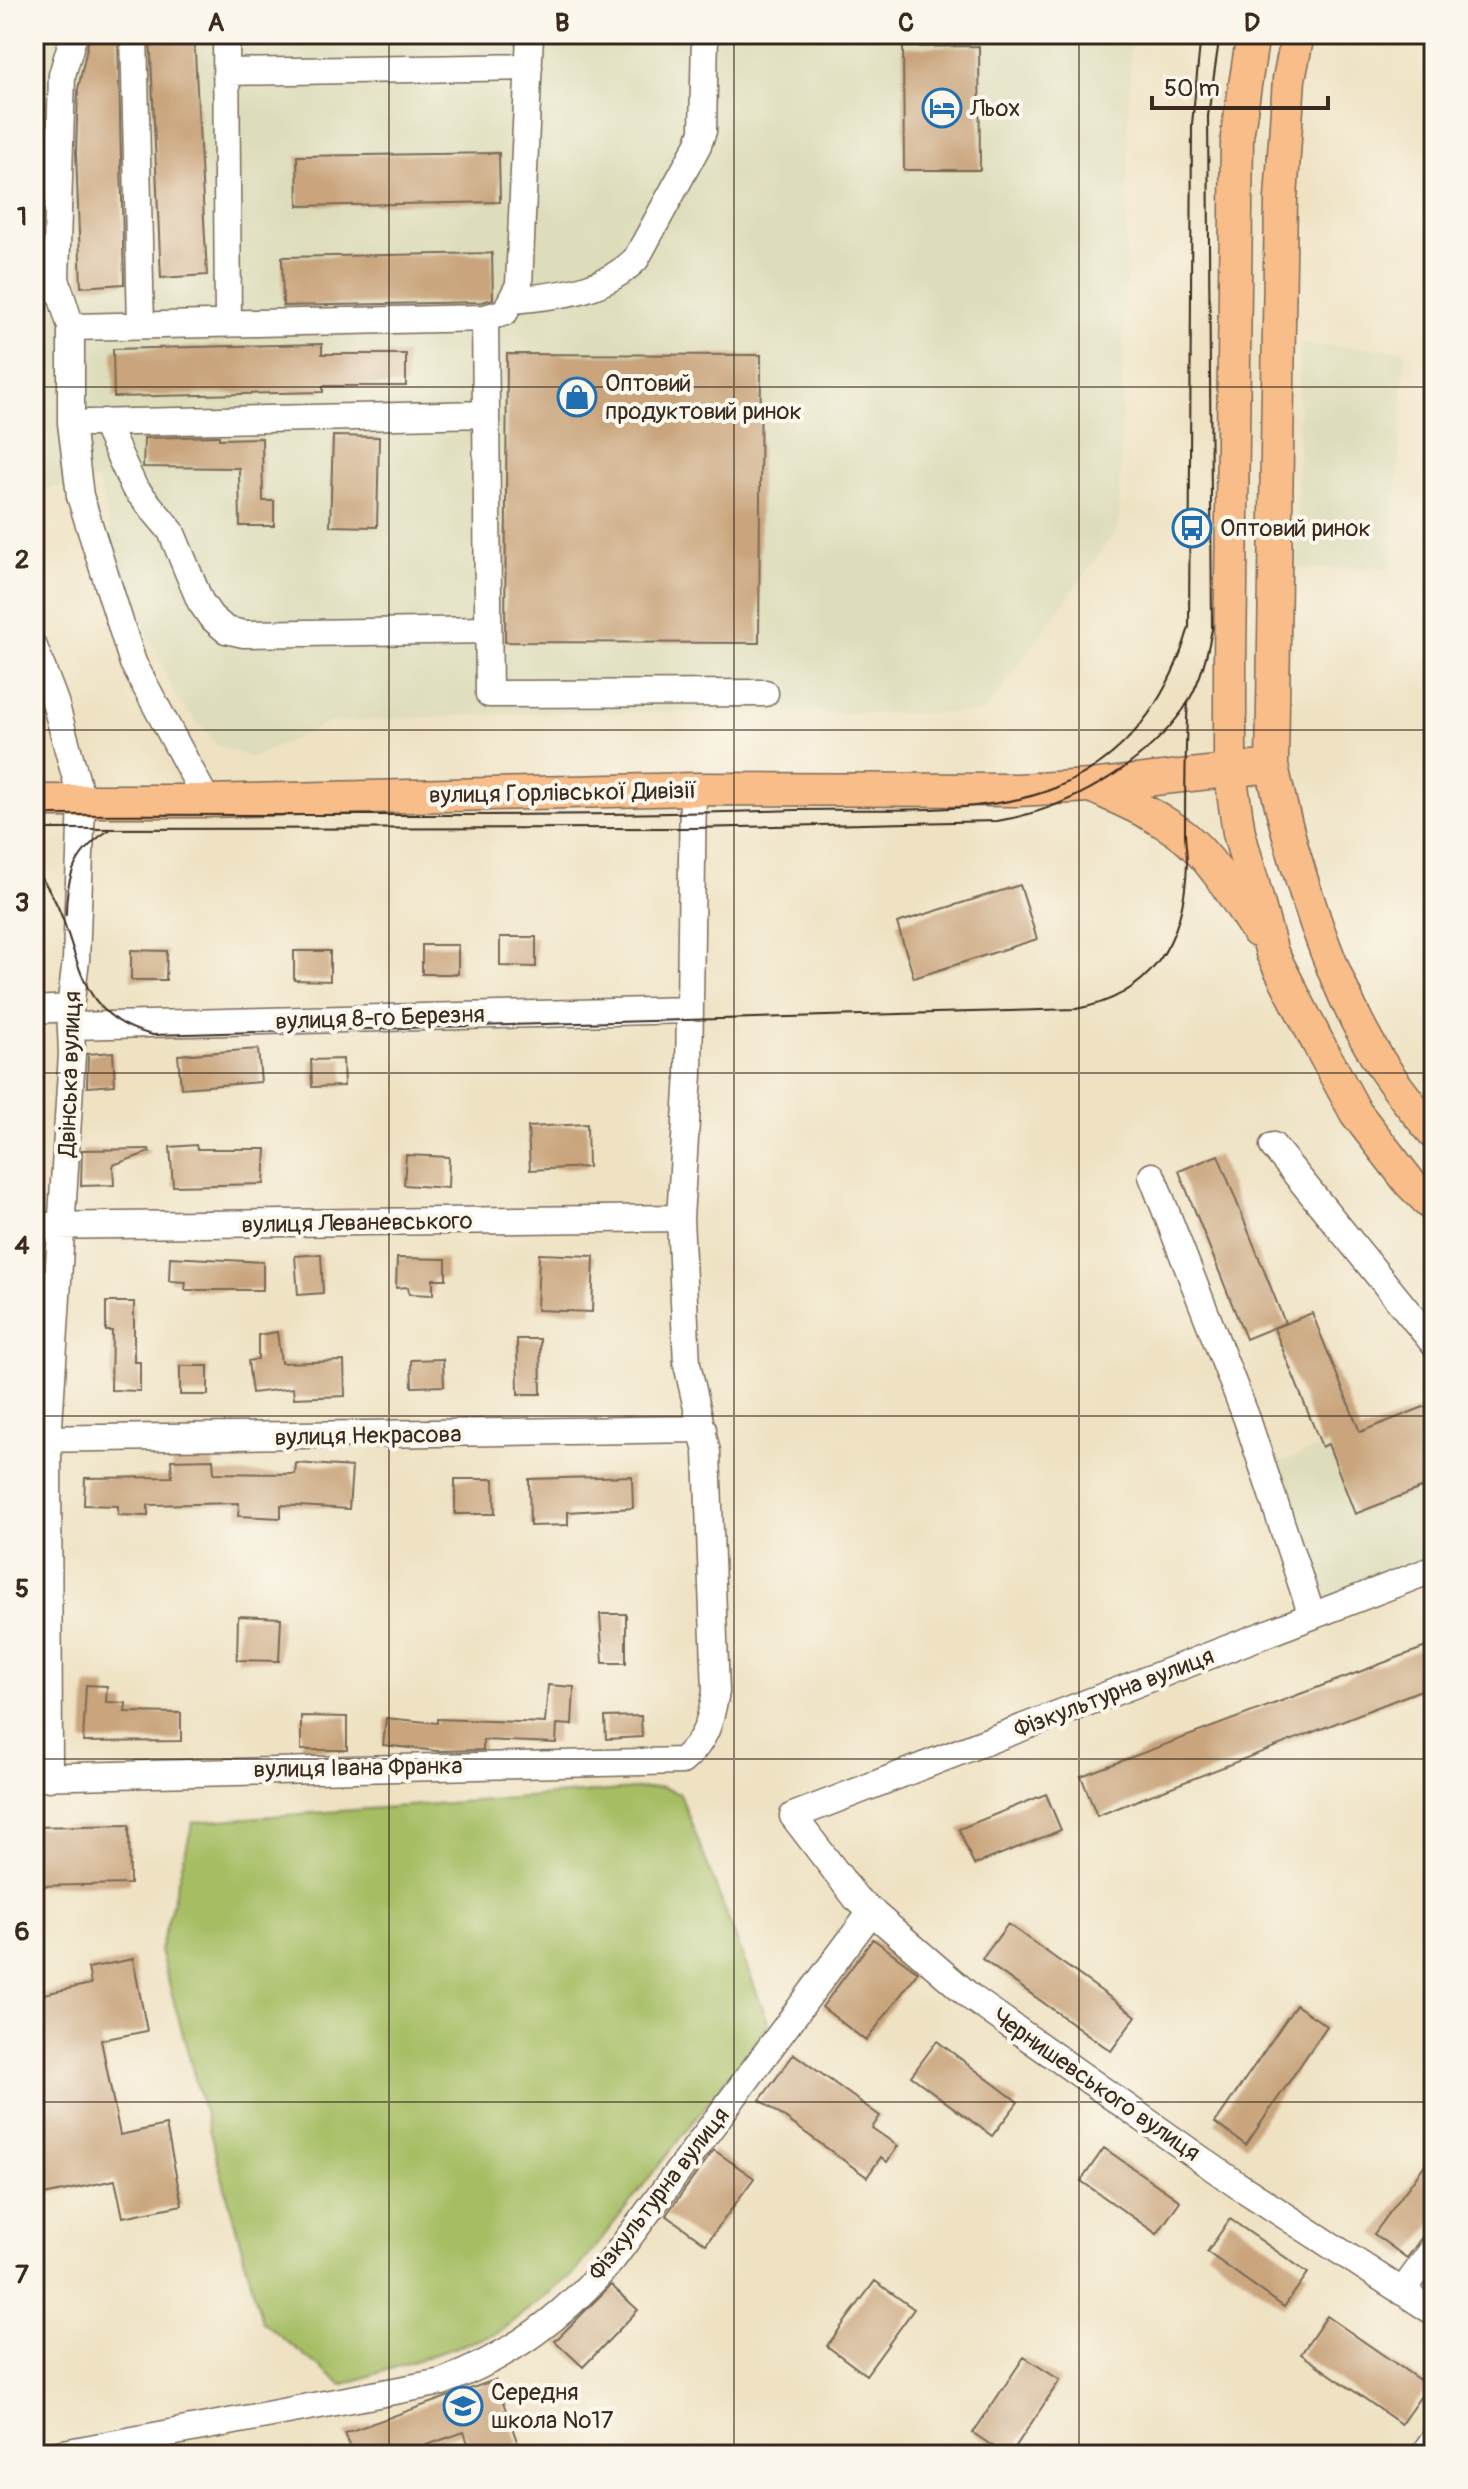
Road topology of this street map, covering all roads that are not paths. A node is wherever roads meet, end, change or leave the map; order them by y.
1 (74, 34) edge
2 (134, 34) edge
3 (226, 34) edge
4 (530, 34) edge
5 (705, 34) edge
6 (1253, 34) edge
7 (1298, 34) edge
8 (529, 67) junction
9 (227, 72) junction
10 (514, 300) junction
11 (485, 318) junction
12 (228, 323) junction
13 (141, 325) junction
14 (71, 327) junction
15 (486, 414) junction
16 (104, 422) junction
17 (71, 423) junction
18 (488, 630) junction
19 (34, 647) edge
20 (765, 693) dead end
21 (1272, 766) junction
22 (1230, 772) junction
23 (1091, 786) junction
24 (693, 789) junction
25 (34, 801) edge
26 (82, 801) junction
27 (207, 801) junction
28 (1272, 953) junction
29 (34, 1010) edge
30 (688, 1010) junction
31 (71, 1017) junction
32 (1434, 1133) edge
33 (1273, 1146) dead end
34 (1152, 1176) dead end
35 (1434, 1207) edge
36 (680, 1218) junction
37 (34, 1226) edge
38 (63, 1227) junction
39 (1434, 1344) edge
40 (703, 1429) junction
41 (41, 1441) edge
42 (1434, 1569) edge
43 (1312, 1616) junction
44 (42, 1778) edge
45 (793, 1816) joint
46 (872, 1911) junction
47 (1434, 2248) edge
48 (1402, 2292) junction
49 (1434, 2312) edge
50 (1434, 2439) edge
51 (53, 2455) edge
52 (1423, 2455) edge

1 - 14 street
2 - 13 street
3 - 9 street
4 - 8 street
5 - 10 street
6 - 22 main road
7 - 21 main road
8 - 9 street
8 - 10 street
9 - 12 street
10 - 11 street
11 - 12 street
11 - 15 street
12 - 13 street
13 - 14 street
14 - 17 street
15 - 16 street
15 - 18 street
16 - 17 street
16 - 18 street
17 - 27 street
18 - 20 street
19 - 26 street, Двінська вулиця
21 - 22 main road, вулиця Горлівської Дивізії
21 - 32 main road
22 - 23 main road, вулиця Горлівської Дивізії
22 - 28 main road
23 - 24 main road, вулиця Горлівської Дивізії
23 - 28 main road
24 - 27 main road, вулиця Горлівської Дивізії
24 - 30 street
25 - 26 main road, вулиця Горлівської Дивізії
26 - 27 main road, вулиця Горлівської Дивізії
26 - 31 street, Двінська вулиця
28 - 35 main road
29 - 31 street, вулиця 8-го Березня
30 - 31 street, вулиця 8-го Березня
30 - 36 street
31 - 38 street, Двінська вулиця
33 - 39 street
34 - 43 street
36 - 38 street, вулиця Леваневського
36 - 40 street
37 - 38 street, вулиця Леваневського
38 - 41 street, Двінська вулиця
40 - 41 street, вулиця Некрасова
40 - 44 street, вулиця Івана Франка
41 - 44 street, Двінська вулиця
42 - 43 street, Фізкультурна вулиця
43 - 45 street, Фізкультурна вулиця
45 - 46 street, Чернишевського вулиця
46 - 48 street, Чернишевського вулиця
46 - 51 street, Фізкультурна вулиця
47 - 48 street
48 - 49 street, Чернишевського вулиця
50 - 52 street

